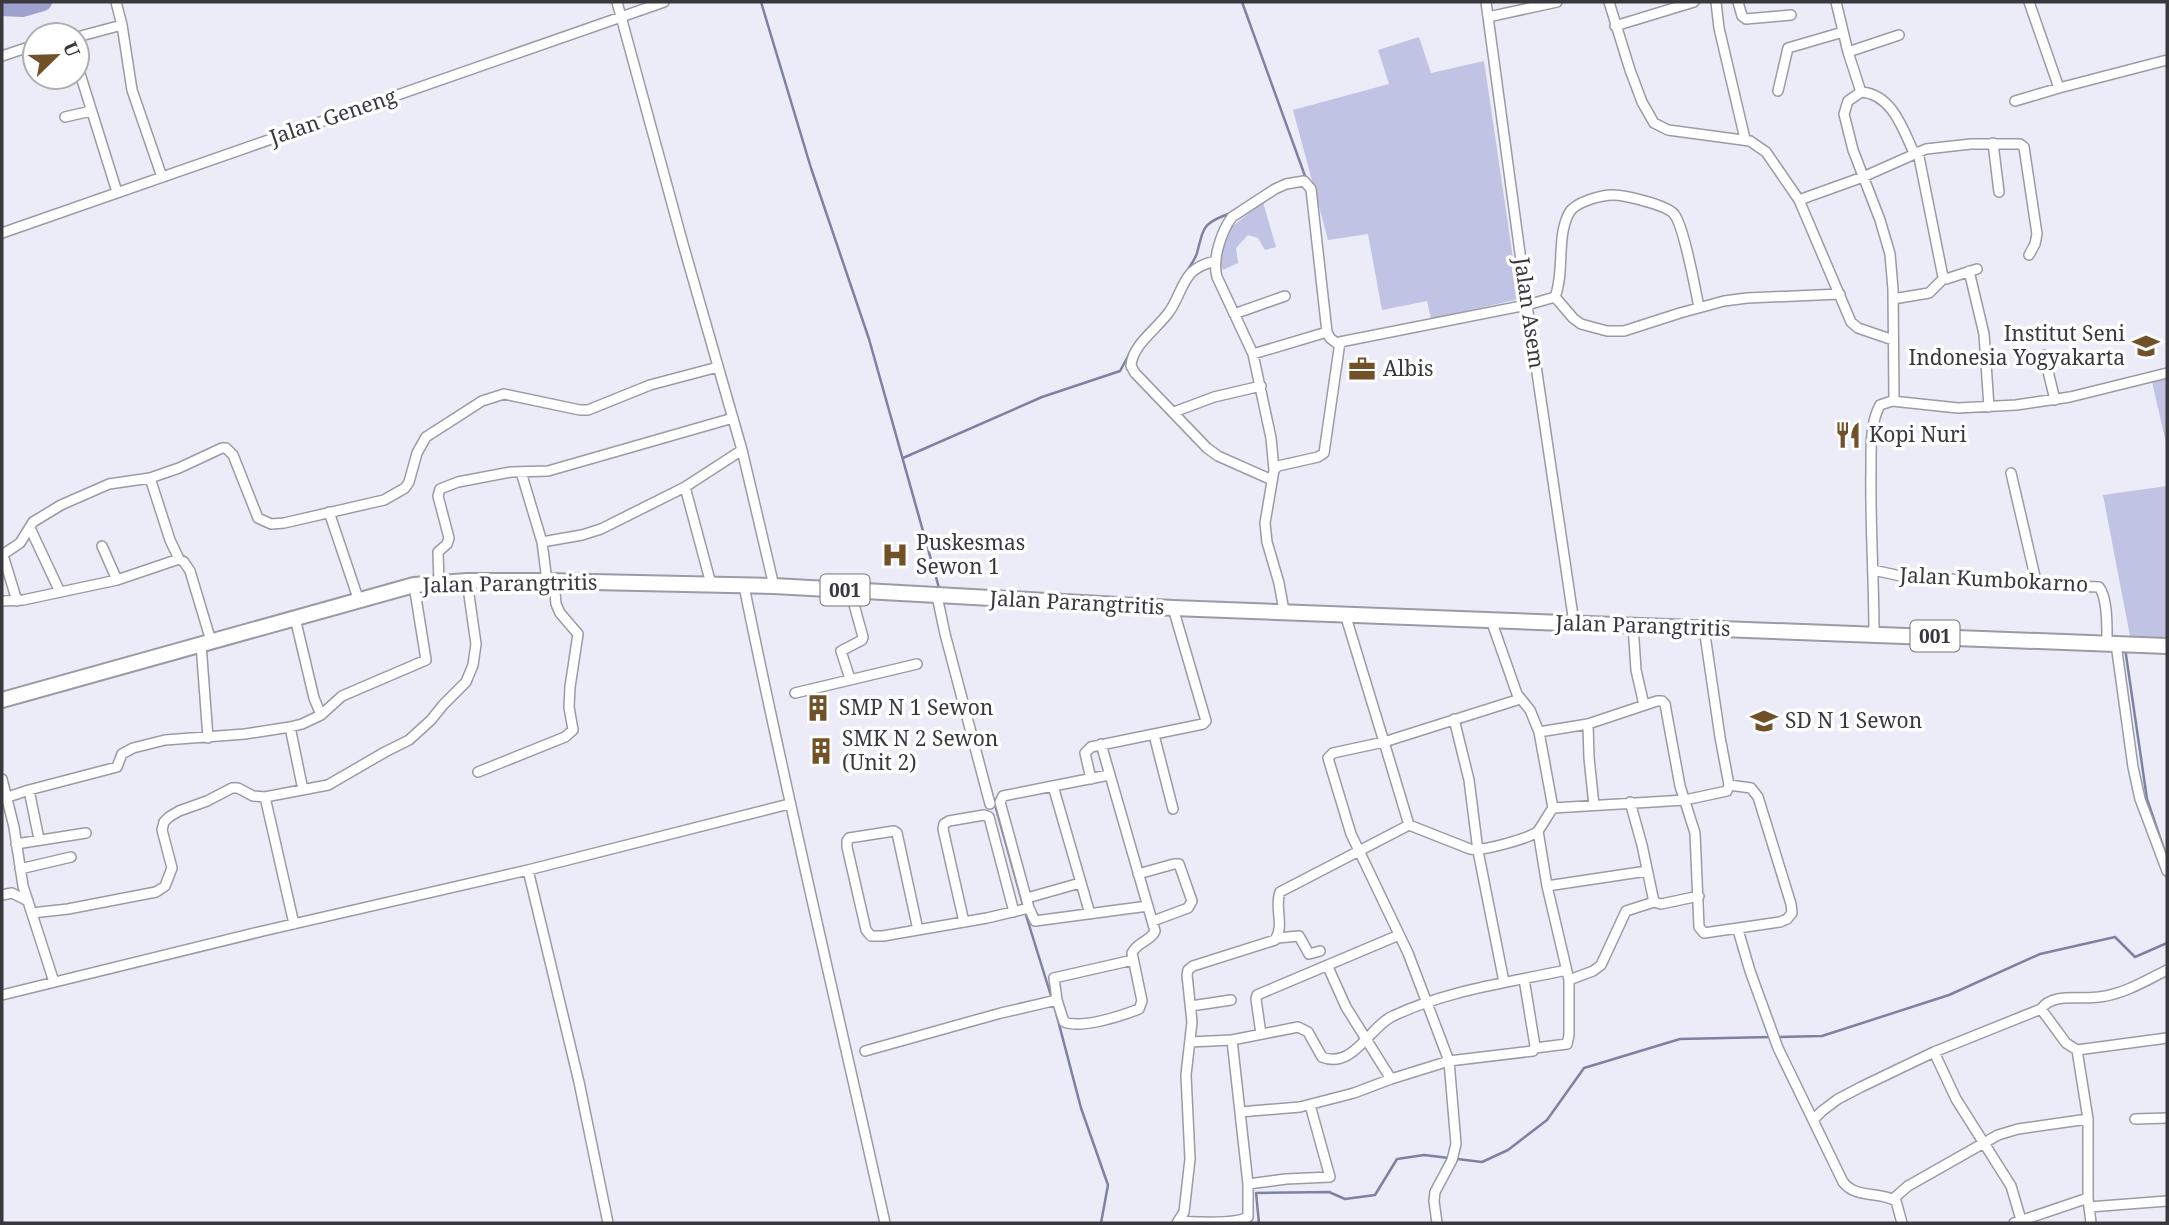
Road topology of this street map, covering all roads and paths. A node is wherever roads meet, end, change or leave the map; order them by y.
1 (116, 2) edge
2 (617, 2) edge
3 (664, 2) edge
4 (1486, 2) edge
5 (1557, 2) edge
6 (1609, 2) edge
7 (1694, 2) edge
8 (1716, 2) edge
9 (1738, 2) edge
10 (1836, 2) edge
11 (2029, 2) edge
12 (1791, 15) dead end
13 (622, 17) junction
14 (1488, 17) junction
15 (122, 25) junction
16 (1615, 26) junction
17 (1843, 32) junction
18 (91, 33) edge
19 (1899, 35) dead end
20 (21, 50) edge
21 (1848, 52) junction
22 (2, 56) edge
23 (2167, 60) edge
24 (2059, 88) junction
25 (85, 91) edge
26 (1778, 91) dead end
27 (1861, 92) junction
28 (2015, 101) dead end
29 (91, 111) junction
30 (65, 117) dead end
31 (1745, 139) junction
32 (1993, 143) junction
33 (1916, 153) junction
34 (162, 177) junction
35 (1863, 177) junction
36 (117, 192) junction
37 (1998, 192) dead end
38 (1799, 200) junction
39 (2, 233) edge
40 (2029, 256) dead end
41 (1216, 261) junction
42 (1944, 278) junction
43 (1840, 294) junction
44 (1285, 296) dead end
45 (1555, 297) junction
46 (1893, 299) junction
47 (1527, 305) junction
48 (1699, 307) junction
49 (1234, 314) junction
50 (1327, 332) junction
51 (1893, 340) junction
52 (1339, 345) junction
53 (1253, 354) junction
54 (2044, 355) dead end
55 (718, 367) junction
56 (2167, 373) edge
57 (1261, 386) junction
58 (2055, 400) junction
59 (1894, 401) junction
60 (1989, 407) junction
61 (1174, 412) junction
62 (733, 418) junction
63 (742, 450) junction
64 (1274, 470) junction
65 (521, 472) junction
66 (2011, 473) dead end
67 (150, 478) junction
68 (1272, 480) junction
69 (685, 487) junction
70 (329, 512) junction
71 (30, 528) junction
72 (542, 542) junction
73 (102, 546) dead end
74 (2, 555) edge
75 (179, 559) junction
76 (1873, 570) junction
77 (117, 580) junction
78 (467, 581) junction
79 (551, 581) junction
80 (439, 582) junction
81 (711, 584) junction
82 (414, 585) junction
83 (2037, 585) junction
84 (744, 586) junction
85 (774, 586) junction
86 (850, 590) junction
87 (60, 592) junction
88 (937, 596) junction
89 (2, 601) edge
90 (17, 601) junction
91 (359, 601) junction
92 (1173, 608) junction
93 (1284, 611) junction
94 (1345, 614) junction
95 (295, 618) junction
96 (1491, 620) junction
97 (1574, 623) junction
98 (1633, 625) junction
99 (1704, 628) junction
100 (1874, 634) junction
101 (206, 642) junction
102 (2111, 643) junction
103 (2167, 646) edge
104 (917, 664) dead end
105 (850, 679) junction
106 (794, 693) dead end
107 (1520, 699) junction
108 (2, 700) edge
109 (1644, 705) junction
110 (321, 715) junction
111 (1454, 719) junction
112 (1588, 724) junction
113 (290, 727) junction
114 (1539, 732) junction
115 (1154, 735) junction
116 (208, 738) junction
117 (1384, 742) junction
118 (1101, 744) junction
119 (478, 772) dead end
120 (1110, 775) junction
121 (2, 779) edge
122 (1091, 779) junction
123 (1729, 785) junction
124 (1053, 786) junction
125 (29, 790) junction
126 (303, 790) junction
127 (265, 797) junction
128 (4, 798) edge
129 (1685, 800) junction
130 (1630, 802) junction
131 (789, 804) junction
132 (990, 804) dead end
133 (1594, 805) junction
134 (1553, 808) junction
135 (1173, 809) dead end
136 (1409, 825) junction
137 (1538, 831) junction
138 (86, 834) dead end
139 (39, 839) junction
140 (16, 844) junction
141 (1478, 850) junction
142 (1359, 852) junction
143 (71, 857) dead end
144 (20, 869) junction
145 (528, 870) junction
146 (1647, 871) junction
147 (2167, 871) edge
148 (1139, 874) junction
149 (1080, 883) junction
150 (1547, 887) junction
151 (2, 895) edge
152 (1699, 896) junction
153 (1027, 898) junction
154 (28, 901) junction
155 (1654, 902) junction
156 (1148, 906) junction
157 (1028, 908) junction
158 (1015, 912) junction
159 (32, 913) junction
160 (1090, 914) junction
161 (1153, 921) junction
162 (964, 922) junction
163 (294, 924) junction
164 (918, 930) junction
165 (1738, 930) junction
166 (1399, 935) junction
167 (1277, 938) junction
168 (1320, 951) dead end
169 (1133, 960) junction
170 (1328, 967) junction
171 (2167, 970) edge
172 (1567, 975) junction
173 (1524, 979) junction
174 (54, 982) junction
175 (1504, 982) junction
176 (2, 995) edge
177 (1231, 1000) dead end
178 (1052, 1001) junction
179 (1427, 1002) junction
180 (1191, 1006) junction
181 (2040, 1009) junction
182 (1261, 1034) junction
183 (1232, 1040) junction
184 (2167, 1040) edge
185 (1366, 1041) junction
186 (1191, 1042) junction
187 (1535, 1048) junction
188 (2077, 1050) junction
189 (865, 1051) dead end
190 (1934, 1052) junction
191 (1449, 1061) junction
192 (1391, 1079) junction
193 (1310, 1105) junction
194 (1240, 1112) junction
195 (2167, 1118) edge
196 (2088, 1119) junction
197 (2135, 1119) dead end
198 (1813, 1120) junction
199 (1983, 1144) junction
200 (1248, 1184) junction
201 (1893, 1199) junction
202 (2167, 1201) edge
203 (2088, 1203) junction
204 (1178, 1222) edge
205 (2019, 1222) edge
206 (608, 1223) edge
207 (885, 1223) edge
208 (1437, 1223) edge
209 (1902, 1223) edge
210 (2091, 1223) edge

1 - 15 street
2 - 13 street
3 - 13 street, Jalan Geneng
4 - 14 street, Jalan Asem
5 - 14 street
6 - 16 street
7 - 16 street
8 - 31 street
9 - 12 street
10 - 17 street
11 - 24 street
13 - 34 street, Jalan Geneng
13 - 55 street
14 - 47 street, Jalan Asem
15 - 18 street
15 - 34 street
16 - 31 street
17 - 21 street
17 - 26 street
19 - 21 street
20 - 22 street
21 - 27 street
23 - 24 street
24 - 28 street
25 - 29 street
27 - 33 street
27 - 35 street
29 - 30 street
29 - 36 street
31 - 38 street
32 - 33 street
32 - 37 street
32 - 40 street
33 - 35 street
33 - 42 street
34 - 36 street, Jalan Geneng
35 - 38 street
35 - 46 street
36 - 39 street, Jalan Geneng
38 - 43 street
41 - 49 street
41 - 50 street
41 - 61 street
42 - 46 street
42 - 60 street
43 - 48 street
43 - 51 street
44 - 49 street
45 - 47 street
45 - 48 street
45 - 48 street
46 - 51 street
47 - 52 street
47 - 97 street, Jalan Asem
49 - 53 street
50 - 52 street
50 - 53 street
51 - 59 street
52 - 64 street
53 - 57 street
54 - 58 street
55 - 62 street
55 - 70 street
56 - 58 street
57 - 61 street
57 - 64 street
58 - 60 street
59 - 60 street
59 - 76 street
61 - 68 street
62 - 63 street
62 - 65 street
63 - 69 street
63 - 85 street
64 - 68 street
65 - 72 street
65 - 80 street
66 - 83 street
67 - 70 street
67 - 71 street
67 - 75 street
68 - 93 street
69 - 72 street
69 - 81 street
70 - 91 street
71 - 74 street
71 - 87 street
72 - 79 street
73 - 77 street
74 - 90 street
75 - 77 street
75 - 101 street
76 - 83 street, Jalan Kumbokarno
76 - 100 street
77 - 87 street
78 - 79 main road, Jalan Parangtritis / 001
78 - 80 main road, Jalan Parangtritis / 001
78 - 126 street
79 - 81 main road, Jalan Parangtritis / 001
79 - 119 street
80 - 82 main road, Jalan Parangtritis / 001
81 - 84 main road, Jalan Parangtritis / 001
82 - 91 main road, Jalan Parangtritis / 001
82 - 110 street
83 - 102 street, Jalan Kumbokarno
84 - 85 main road, Jalan Parangtritis / 001
84 - 131 street
85 - 86 main road, Jalan Parangtritis / 001
86 - 88 main road, Jalan Parangtritis / 001
86 - 105 street
87 - 90 street
88 - 92 main road, Jalan Parangtritis / 001
88 - 132 street
89 - 90 street
91 - 95 main road, Jalan Parangtritis / 001
92 - 93 main road, Jalan Parangtritis / 001
92 - 115 street
93 - 94 main road, Jalan Parangtritis / 001
94 - 96 main road, Jalan Parangtritis / 001
94 - 117 street
95 - 101 main road, Jalan Parangtritis / 001
95 - 110 street
96 - 97 main road, Jalan Parangtritis / 001
96 - 107 street
97 - 98 main road, Jalan Parangtritis / 001
98 - 99 main road, Jalan Parangtritis / 001
98 - 109 street
99 - 100 main road, Jalan Parangtritis / 001
99 - 123 street
100 - 102 main road, Jalan Parangtritis / 001
101 - 108 main road, Jalan Parangtritis / 001
101 - 116 street
102 - 103 main road, Jalan Parangtritis / 001
102 - 147 street
104 - 105 street
105 - 106 street
107 - 111 street
107 - 114 street
109 - 112 street
109 - 129 street
110 - 113 street
111 - 117 street
111 - 141 street
112 - 114 street
112 - 133 street
113 - 116 street
113 - 126 street
114 - 134 street
115 - 118 street
115 - 135 street
116 - 125 street
117 - 136 street
117 - 142 street
118 - 120 street
118 - 122 street
120 - 122 street
120 - 148 street
121 - 128 street
122 - 124 street
123 - 129 street
123 - 165 street
124 - 149 street
124 - 153 street
125 - 128 street
125 - 139 street
126 - 127 street
127 - 159 street
127 - 163 street
128 - 140 street
129 - 130 street
129 - 152 street
130 - 133 street
130 - 146 street
131 - 145 street
131 - 207 street
133 - 134 street
134 - 137 street
136 - 141 street
136 - 142 street
137 - 141 street
137 - 150 street
138 - 139 street
139 - 140 street
140 - 144 street
141 - 175 street
142 - 166 street
142 - 167 street
143 - 144 street
144 - 154 street
145 - 163 street
145 - 206 street
146 - 150 street
146 - 155 street
148 - 156 street
148 - 161 street
149 - 153 street
149 - 160 street
150 - 172 street
151 - 154 street
152 - 155 street
152 - 165 street
153 - 157 street
154 - 159 street
155 - 172 street
156 - 160 street
156 - 161 street
157 - 158 street
157 - 160 street
158 - 162 street
158 - 162 street
159 - 174 street
161 - 169 street
162 - 164 street
163 - 174 street
164 - 164 street
165 - 198 street
166 - 170 street
166 - 179 street
167 - 168 street
167 - 180 street
169 - 178 street
169 - 178 street
170 - 182 street
170 - 185 street
171 - 181 street
172 - 173 street
172 - 187 street
173 - 175 street
173 - 187 street
174 - 176 street
175 - 179 street
177 - 180 street
178 - 189 street
179 - 185 street
179 - 191 street
180 - 186 street
181 - 188 street
181 - 190 street
182 - 183 street
182 - 185 street
183 - 186 street
183 - 194 street
184 - 188 street
185 - 192 street
186 - 204 street
187 - 191 street
188 - 196 street
190 - 198 street
190 - 199 street
191 - 192 street
191 - 208 street
192 - 193 street
193 - 194 street
193 - 200 street
194 - 200 street
195 - 197 street
196 - 199 street
196 - 203 street
198 - 201 street
199 - 201 street
199 - 205 street
200 - 204 street
201 - 209 street
202 - 203 street
203 - 205 street
203 - 210 street

